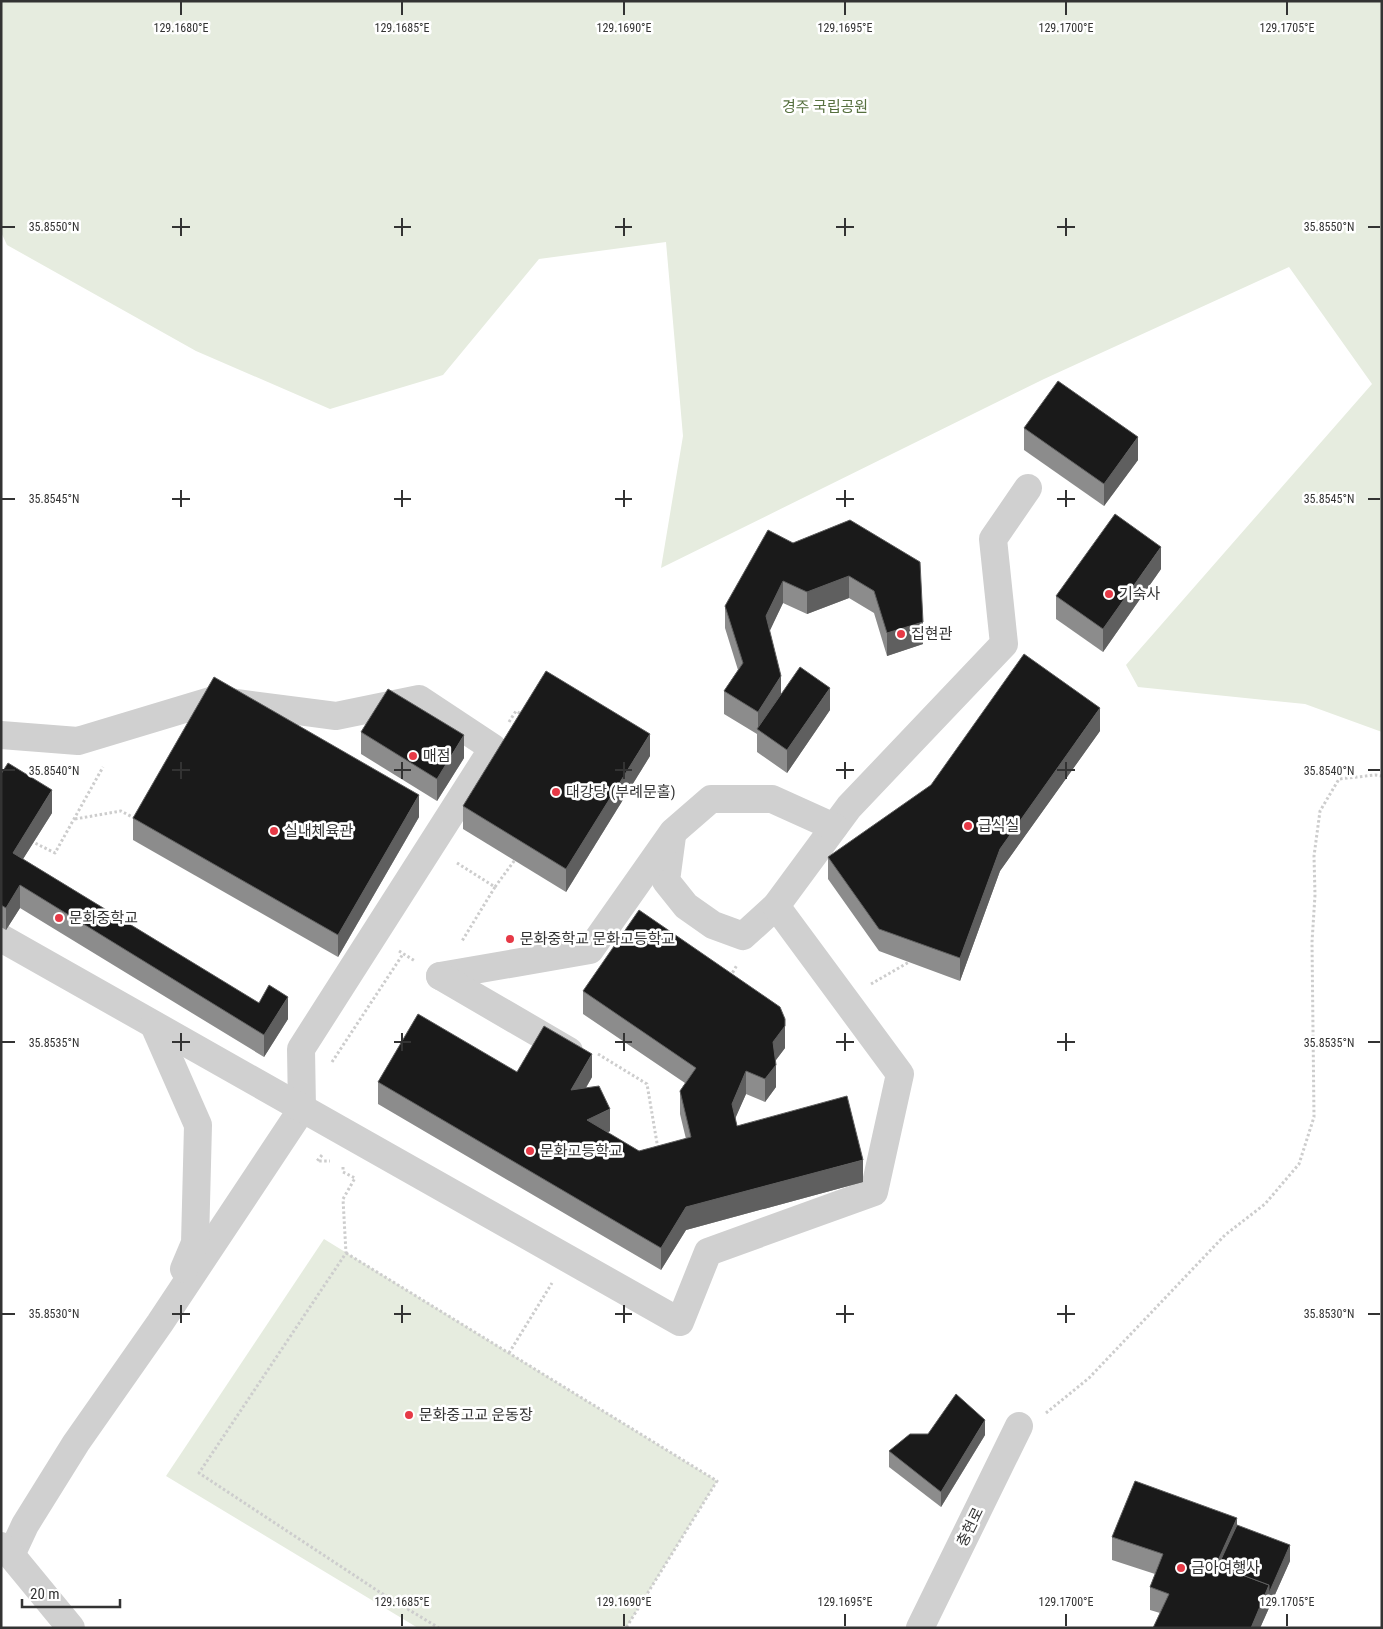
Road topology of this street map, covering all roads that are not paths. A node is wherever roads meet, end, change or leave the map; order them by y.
1 (1028, 488) dead end
2 (1, 735) edge
3 (834, 827) junction
4 (673, 832) junction
5 (776, 906) junction
6 (1, 938) edge
7 (154, 1025) junction
8 (569, 1051) edge
9 (302, 1108) junction
10 (160, 1323) junction
11 (1019, 1426) road end
12 (6, 1550) edge
13 (71, 1628) edge
14 (920, 1628) edge

1 - 3 street
2 - 9 street
3 - 4 street
3 - 5 street
4 - 5 street
4 - 8 street
5 - 9 street
6 - 7 street
7 - 9 street
7 - 10 street
9 - 10 street
10 - 12 street
11 - 14 street, 충현로
12 - 13 street

